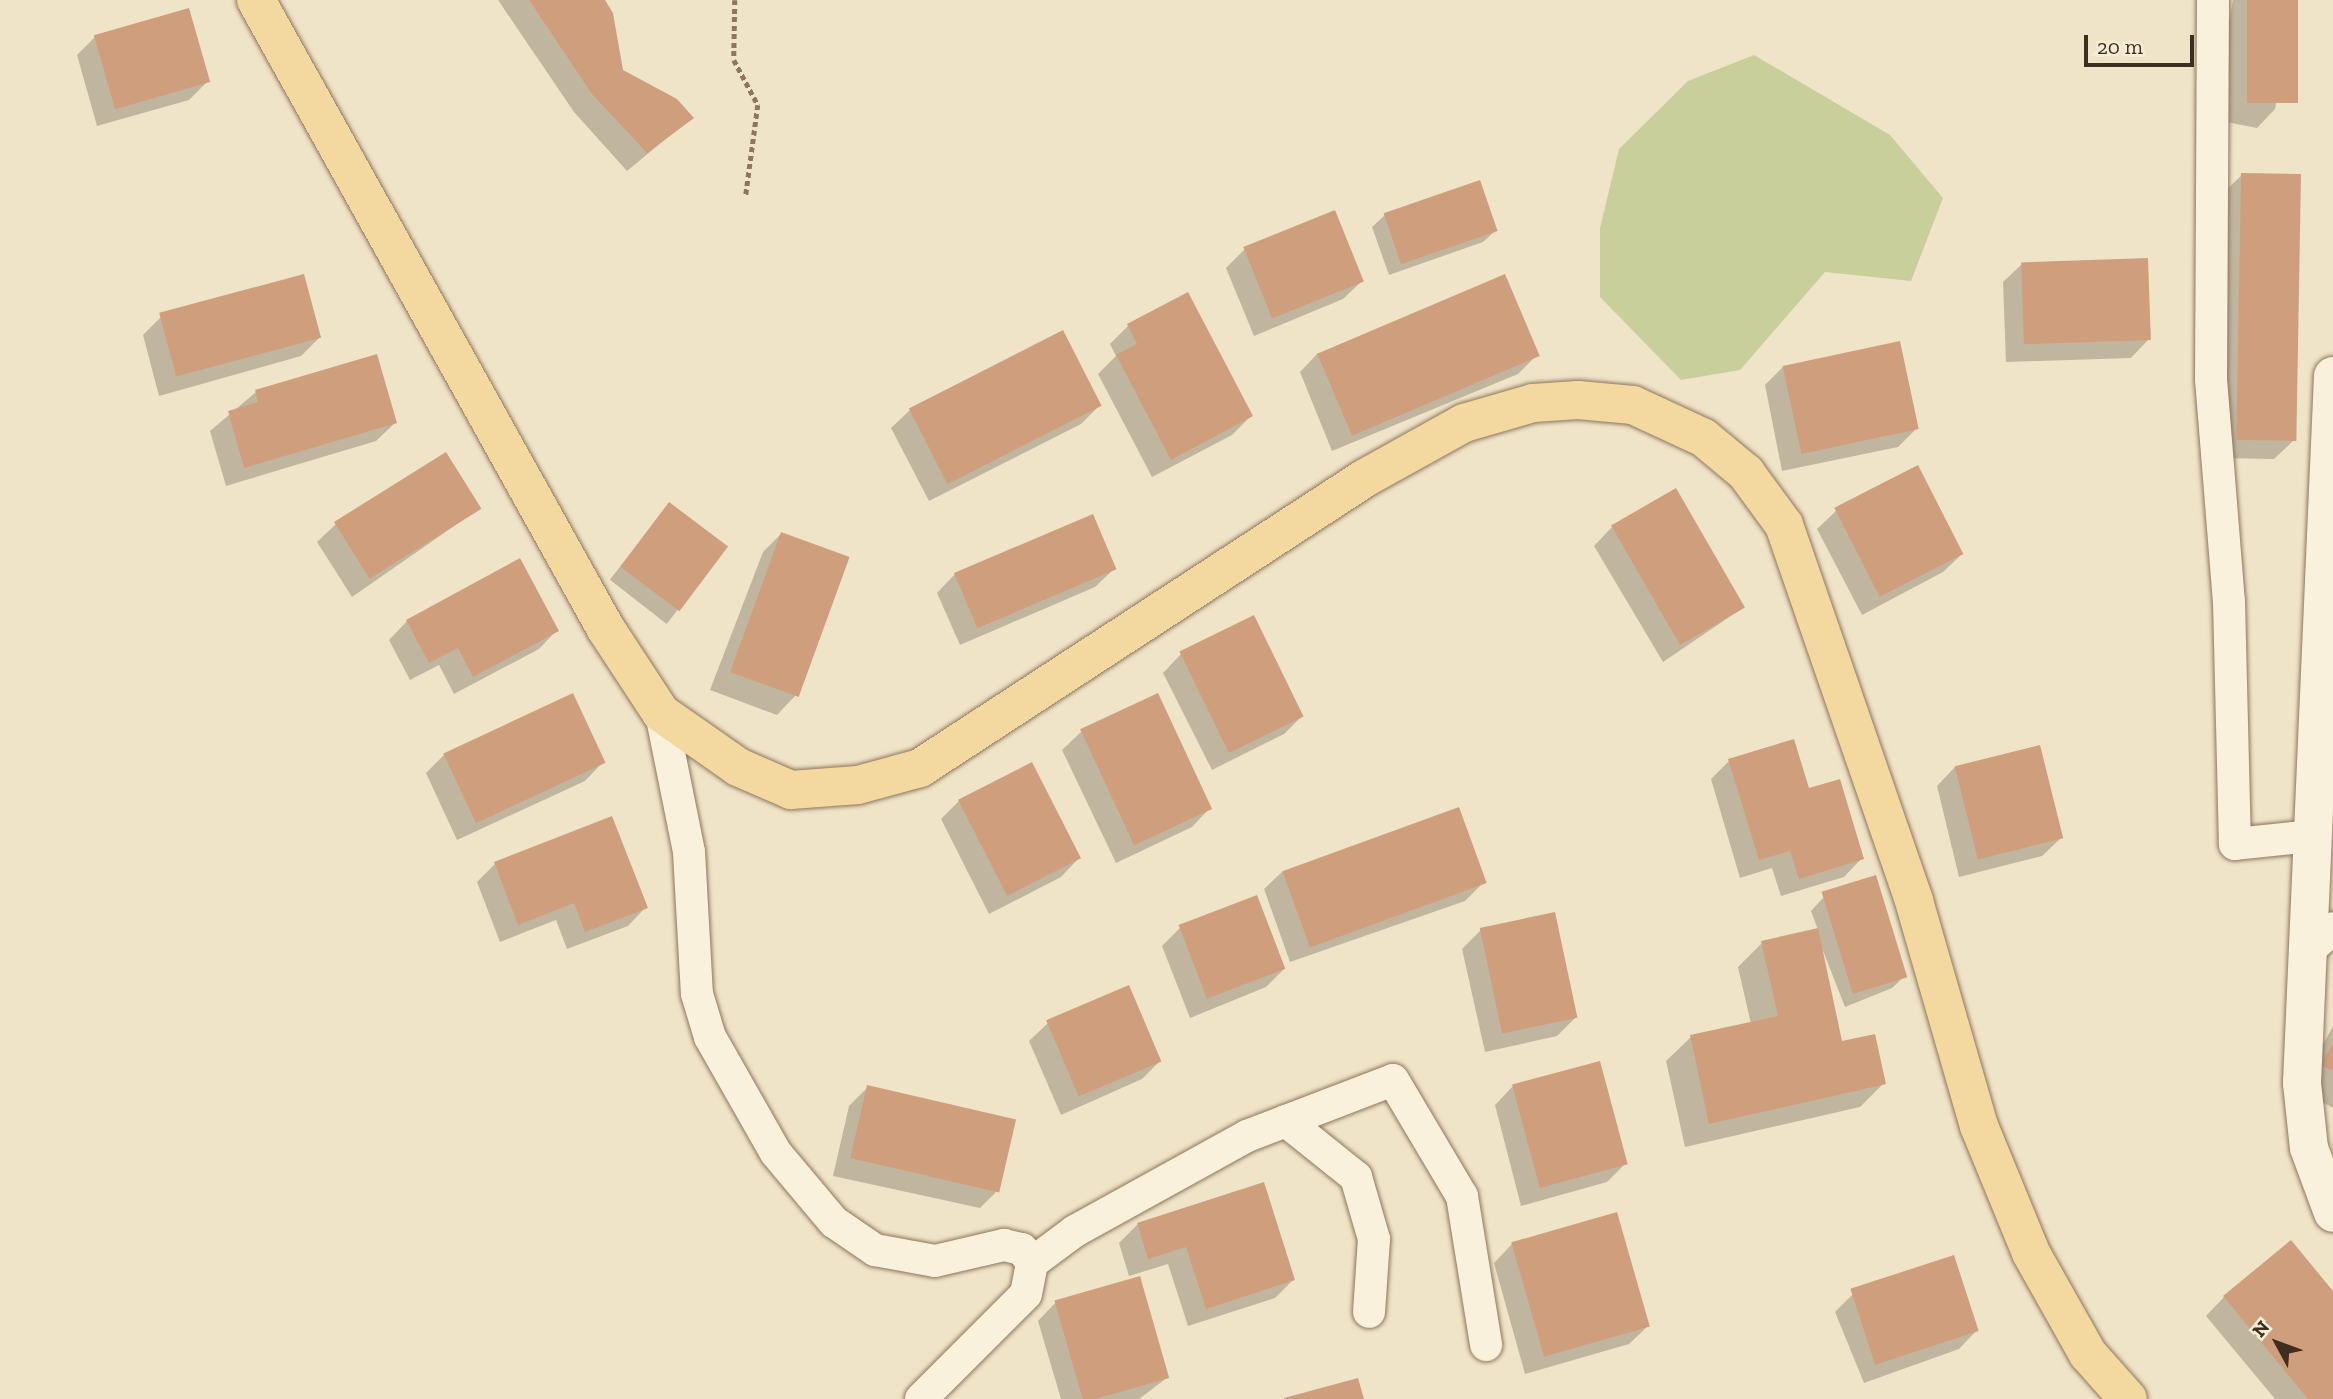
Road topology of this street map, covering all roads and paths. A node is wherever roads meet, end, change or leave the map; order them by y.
1 (256, 0) edge
2 (735, 0) edge
3 (2213, 0) edge
4 (746, 195) dead end
5 (2333, 376) edge
6 (661, 713) junction
7 (2312, 836) junction
8 (2321, 939) edge
9 (1286, 1121) junction
10 (2333, 1213) edge
11 (1032, 1263) junction
12 (1369, 1312) dead end
13 (1486, 1345) dead end
14 (921, 1399) edge
15 (2128, 1399) edge

1 - 6 main road
2 - 4 path
3 - 7 street
5 - 7 street
6 - 11 street
6 - 15 main road
7 - 8 street
8 - 10 street
9 - 11 street
9 - 12 street
9 - 13 street
11 - 14 street

